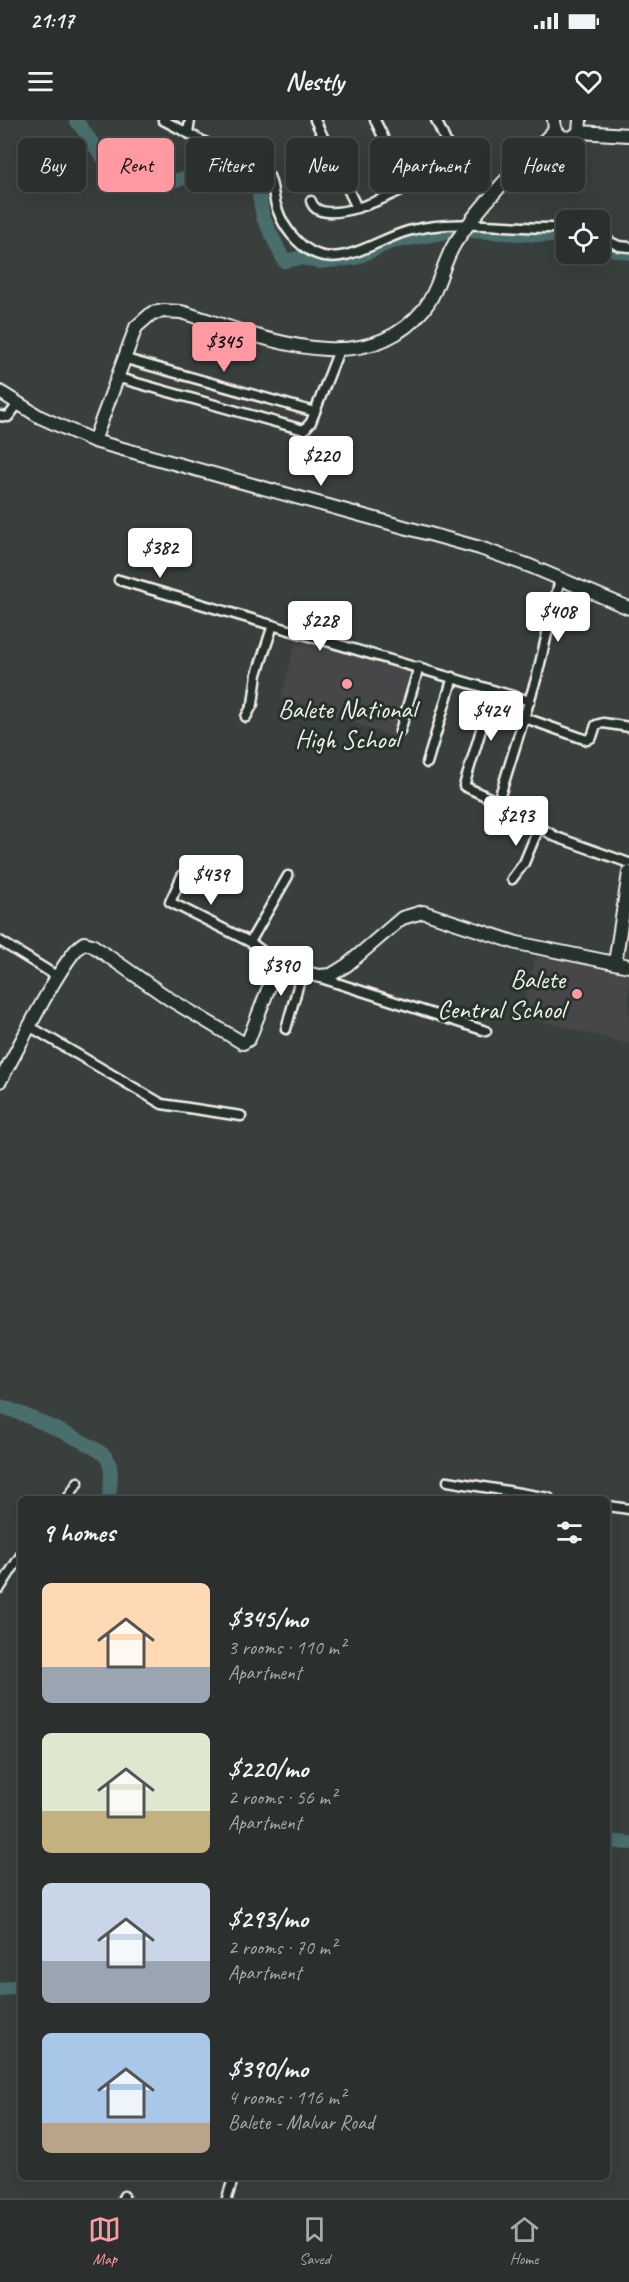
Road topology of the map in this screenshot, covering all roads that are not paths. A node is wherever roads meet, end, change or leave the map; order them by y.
1 (163, 120) edge
2 (190, 120) edge
3 (315, 120) edge
4 (375, 120) edge
5 (436, 120) edge
6 (554, 125) edge
7 (579, 126) edge
8 (188, 133) junction
9 (629, 135) edge
10 (384, 138) edge
11 (444, 138) edge
12 (397, 192) edge
13 (311, 201) dead end
14 (357, 207) junction
15 (469, 224) junction
16 (556, 228) edge
17 (610, 242) edge
18 (629, 247) edge
19 (339, 350) junction
20 (126, 359) junction
21 (119, 378) junction
22 (0, 392) edge
23 (18, 404) junction
24 (315, 412) junction
25 (0, 416) edge
26 (94, 441) junction
27 (560, 579) junction
28 (119, 580) dead end
29 (629, 608) edge
30 (273, 625) junction
31 (419, 667) junction
32 (453, 677) junction
33 (493, 690) junction
34 (530, 701) junction
35 (246, 717) dead end
36 (525, 718) junction
37 (629, 727) edge
38 (400, 731) dead end
39 (427, 763) dead end
40 (498, 802) junction
41 (539, 827) junction
42 (629, 863) edge
43 (210, 871) dead end
44 (629, 873) edge
45 (288, 876) dead end
46 (512, 879) dead end
47 (0, 941) edge
48 (250, 942) junction
49 (615, 963) junction
50 (277, 966) junction
51 (629, 966) edge
52 (302, 972) junction
53 (319, 976) junction
54 (58, 977) junction
55 (29, 1026) junction
56 (286, 1029) dead end
57 (486, 1031) dead end
58 (0, 1081) edge
59 (241, 1116) dead end
60 (448, 1481) dead end
61 (78, 1482) dead end
62 (69, 1496) edge
63 (537, 1496) edge
64 (610, 1506) edge
65 (629, 1509) edge
66 (18, 1560) edge
67 (0, 1588) edge
68 (233, 2180) edge
69 (227, 2198) edge

1 - 8 street
2 - 8 street
3 - 14 street
4 - 10 street
5 - 11 street
6 - 7 main road
6 - 15 main road
7 - 9 main road
8 - 15 street
12 - 14 street
13 - 14 street
15 - 16 street
15 - 19 main road
17 - 18 street
19 - 20 main road
19 - 24 street
20 - 21 main road
20 - 24 street
21 - 24 street
21 - 26 main road
22 - 23 main road
23 - 25 street
23 - 26 main road
26 - 27 main road
27 - 29 main road
27 - 34 street
28 - 30 street
30 - 31 street
30 - 35 street
31 - 32 street
31 - 38 street
32 - 33 street
32 - 39 street
33 - 34 street
33 - 40 street
34 - 36 street
36 - 37 street
36 - 40 street
40 - 41 street
41 - 42 street
41 - 46 street
43 - 48 street
44 - 49 main road
45 - 48 street
47 - 54 street
48 - 50 street
49 - 51 main road
49 - 53 main road
50 - 52 main road
50 - 54 main road
52 - 53 main road
52 - 56 street
53 - 57 street
54 - 55 main road
55 - 58 main road
55 - 59 street
60 - 63 street
61 - 62 street
64 - 65 street
66 - 67 street
68 - 69 street

